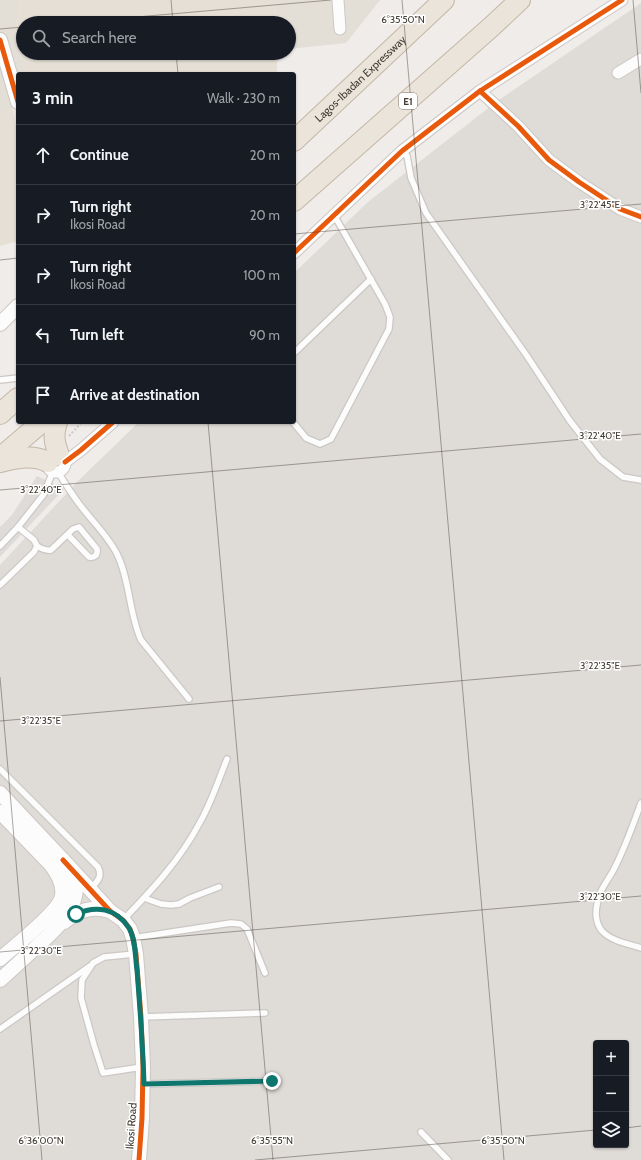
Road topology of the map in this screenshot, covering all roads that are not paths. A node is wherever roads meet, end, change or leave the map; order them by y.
1 (338, 0) edge
2 (444, 0) edge
3 (520, 0) edge
4 (533, 0) edge
5 (622, 0) edge
6 (490, 28) junction
7 (340, 29) dead end
8 (0, 45) edge
9 (641, 59) edge
10 (618, 73) dead end
11 (480, 91) junction
12 (16, 96) edge
13 (296, 139) edge
14 (402, 151) junction
15 (296, 199) edge
16 (334, 215) junction
17 (641, 217) edge
18 (296, 251) edge
19 (371, 279) junction
20 (16, 308) edge
21 (0, 324) edge
22 (296, 351) edge
23 (16, 378) edge
24 (0, 380) edge
25 (16, 400) edge
26 (0, 414) edge
27 (40, 424) edge
28 (110, 424) edge
29 (295, 424) edge
30 (63, 429) edge
31 (0, 458) edge
32 (0, 462) edge
33 (57, 464) junction
34 (641, 480) edge
35 (18, 526) junction
36 (68, 535) junction
37 (0, 546) edge
38 (37, 546) junction
39 (0, 585) edge
40 (189, 699) dead end
41 (227, 759) dead end
42 (0, 769) edge
43 (0, 793) edge
44 (641, 803) edge
45 (0, 812) edge
46 (70, 877) junction
47 (219, 887) dead end
48 (90, 889) junction
49 (144, 898) junction
50 (72, 906) junction
51 (110, 911) junction
52 (123, 920) junction
53 (133, 938) junction
54 (641, 948) edge
55 (136, 954) junction
56 (0, 958) edge
57 (93, 963) junction
58 (265, 974) dead end
59 (0, 980) edge
60 (265, 1013) dead end
61 (141, 1017) junction
62 (0, 1029) edge
63 (143, 1067) junction
64 (272, 1081) dead end
65 (144, 1084) junction
66 (421, 1132) dead end
67 (139, 1160) edge
68 (448, 1160) edge

1 - 7 street
2 - 13 highway, Lagos-Ibadan Expressway
3 - 6 highway, E1
4 - 6 highway
5 - 11 street
6 - 15 highway, E1
8 - 12 street
9 - 10 street
11 - 14 street
11 - 17 street
14 - 16 street
14 - 34 lane
16 - 18 street
16 - 19 lane
19 - 22 lane
19 - 29 lane
20 - 21 street
23 - 24 lane
25 - 26 highway
27 - 31 highway
28 - 33 street
30 - 33 highway
32 - 33 highway
33 - 35 lane
33 - 40 lane
35 - 37 lane
35 - 38 lane
36 - 36 lane
36 - 38 lane
38 - 39 lane
41 - 49 lane
42 - 48 lane
43 - 46 street
44 - 54 lane
45 - 46 street
46 - 48 street, Ikosi Road
46 - 50 street
47 - 49 lane
48 - 51 street, Ikosi Road
49 - 52 lane
50 - 51 street
50 - 56 street
50 - 59 street
51 - 52 street, Ikosi Road
52 - 53 street, Ikosi Road
53 - 55 street, Ikosi Road
53 - 58 lane
55 - 57 lane
55 - 61 street, Ikosi Road
57 - 62 lane
57 - 63 lane
60 - 61 lane
61 - 63 street, Ikosi Road
63 - 65 street, Ikosi Road
64 - 65 lane
65 - 67 street, Ikosi Road
66 - 68 lane

